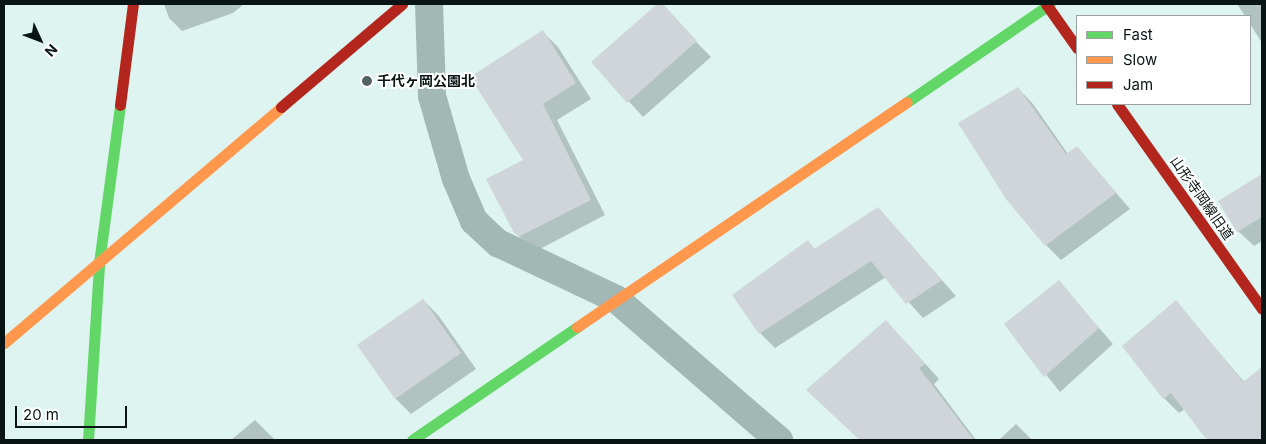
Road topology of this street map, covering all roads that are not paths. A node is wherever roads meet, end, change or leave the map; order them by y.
1 (133, 4) edge
2 (402, 4) edge
3 (429, 4) edge
4 (1048, 4) edge
5 (1076, 46) edge
6 (1118, 105) edge
7 (99, 263) junction
8 (616, 300) junction
9 (1262, 309) edge
10 (4, 343) edge
11 (88, 440) edge
12 (412, 440) edge
13 (780, 440) edge

1 - 7 street
2 - 7 street
3 - 8 street
4 - 5 street
4 - 8 street
6 - 9 street, 山形寺岡線旧道
7 - 10 street
7 - 11 street
8 - 12 street
8 - 13 street

